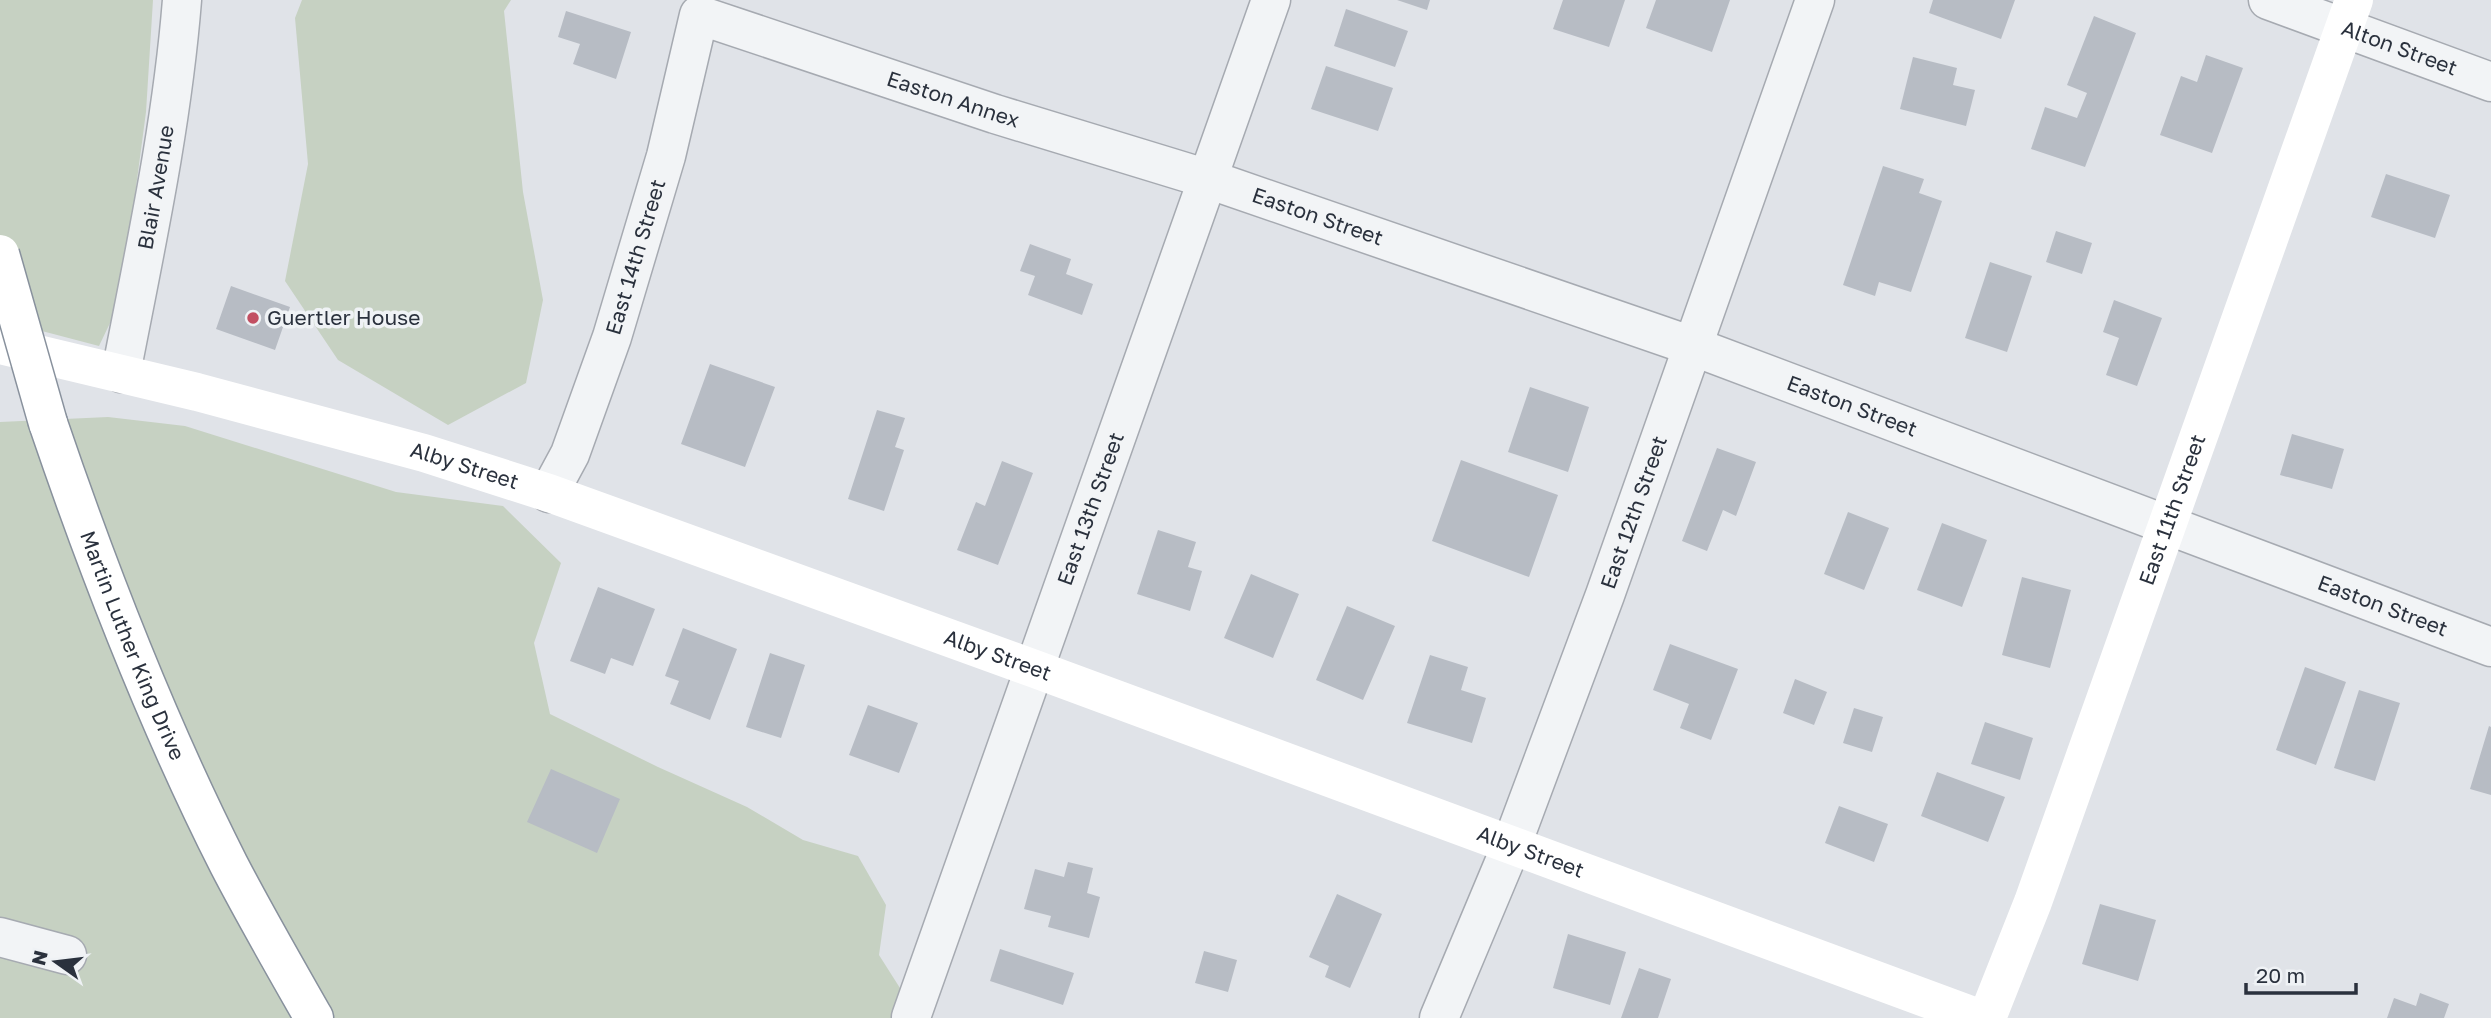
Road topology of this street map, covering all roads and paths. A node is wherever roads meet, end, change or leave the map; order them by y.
1 (182, 0) edge
2 (1271, 0) edge
3 (1815, 0) edge
4 (2268, 0) edge
5 (2349, 14) edge
6 (699, 15) joint
7 (2491, 82) edge
8 (1208, 179) junction
9 (0, 254) edge
10 (0, 345) edge
11 (1692, 346) junction
12 (121, 373) junction
13 (549, 493) junction
14 (2167, 525) junction
15 (2491, 647) edge
16 (1035, 669) junction
17 (1512, 844) junction
18 (0, 937) edge
19 (67, 955) dead end
20 (911, 1017) edge
21 (314, 1018) edge
22 (1439, 1018) edge
23 (1979, 1018) edge
24 (1987, 1018) edge

1 - 12 street, Blair Avenue
2 - 8 street, East 13th Street
3 - 11 street, East 12th Street
4 - 5 street, Alton Street
5 - 7 street, Alton Street
5 - 14 main road, East 11th Street
6 - 8 street, Easton Annex
6 - 13 street, East 14th Street
8 - 11 street, Easton Street
8 - 16 street, East 13th Street
9 - 21 main road, Martin Luther King Drive, bridge
10 - 12 main road, Alby Street
11 - 14 street, Easton Street
11 - 17 street, East 12th Street
12 - 13 main road, Alby Street
13 - 16 main road, Alby Street
14 - 15 street, Easton Street
14 - 24 main road, East 11th Street
16 - 17 main road, Alby Street
16 - 20 street, East 13th Street
17 - 22 street, East 12th Street
17 - 23 main road, Alby Street
18 - 19 street

